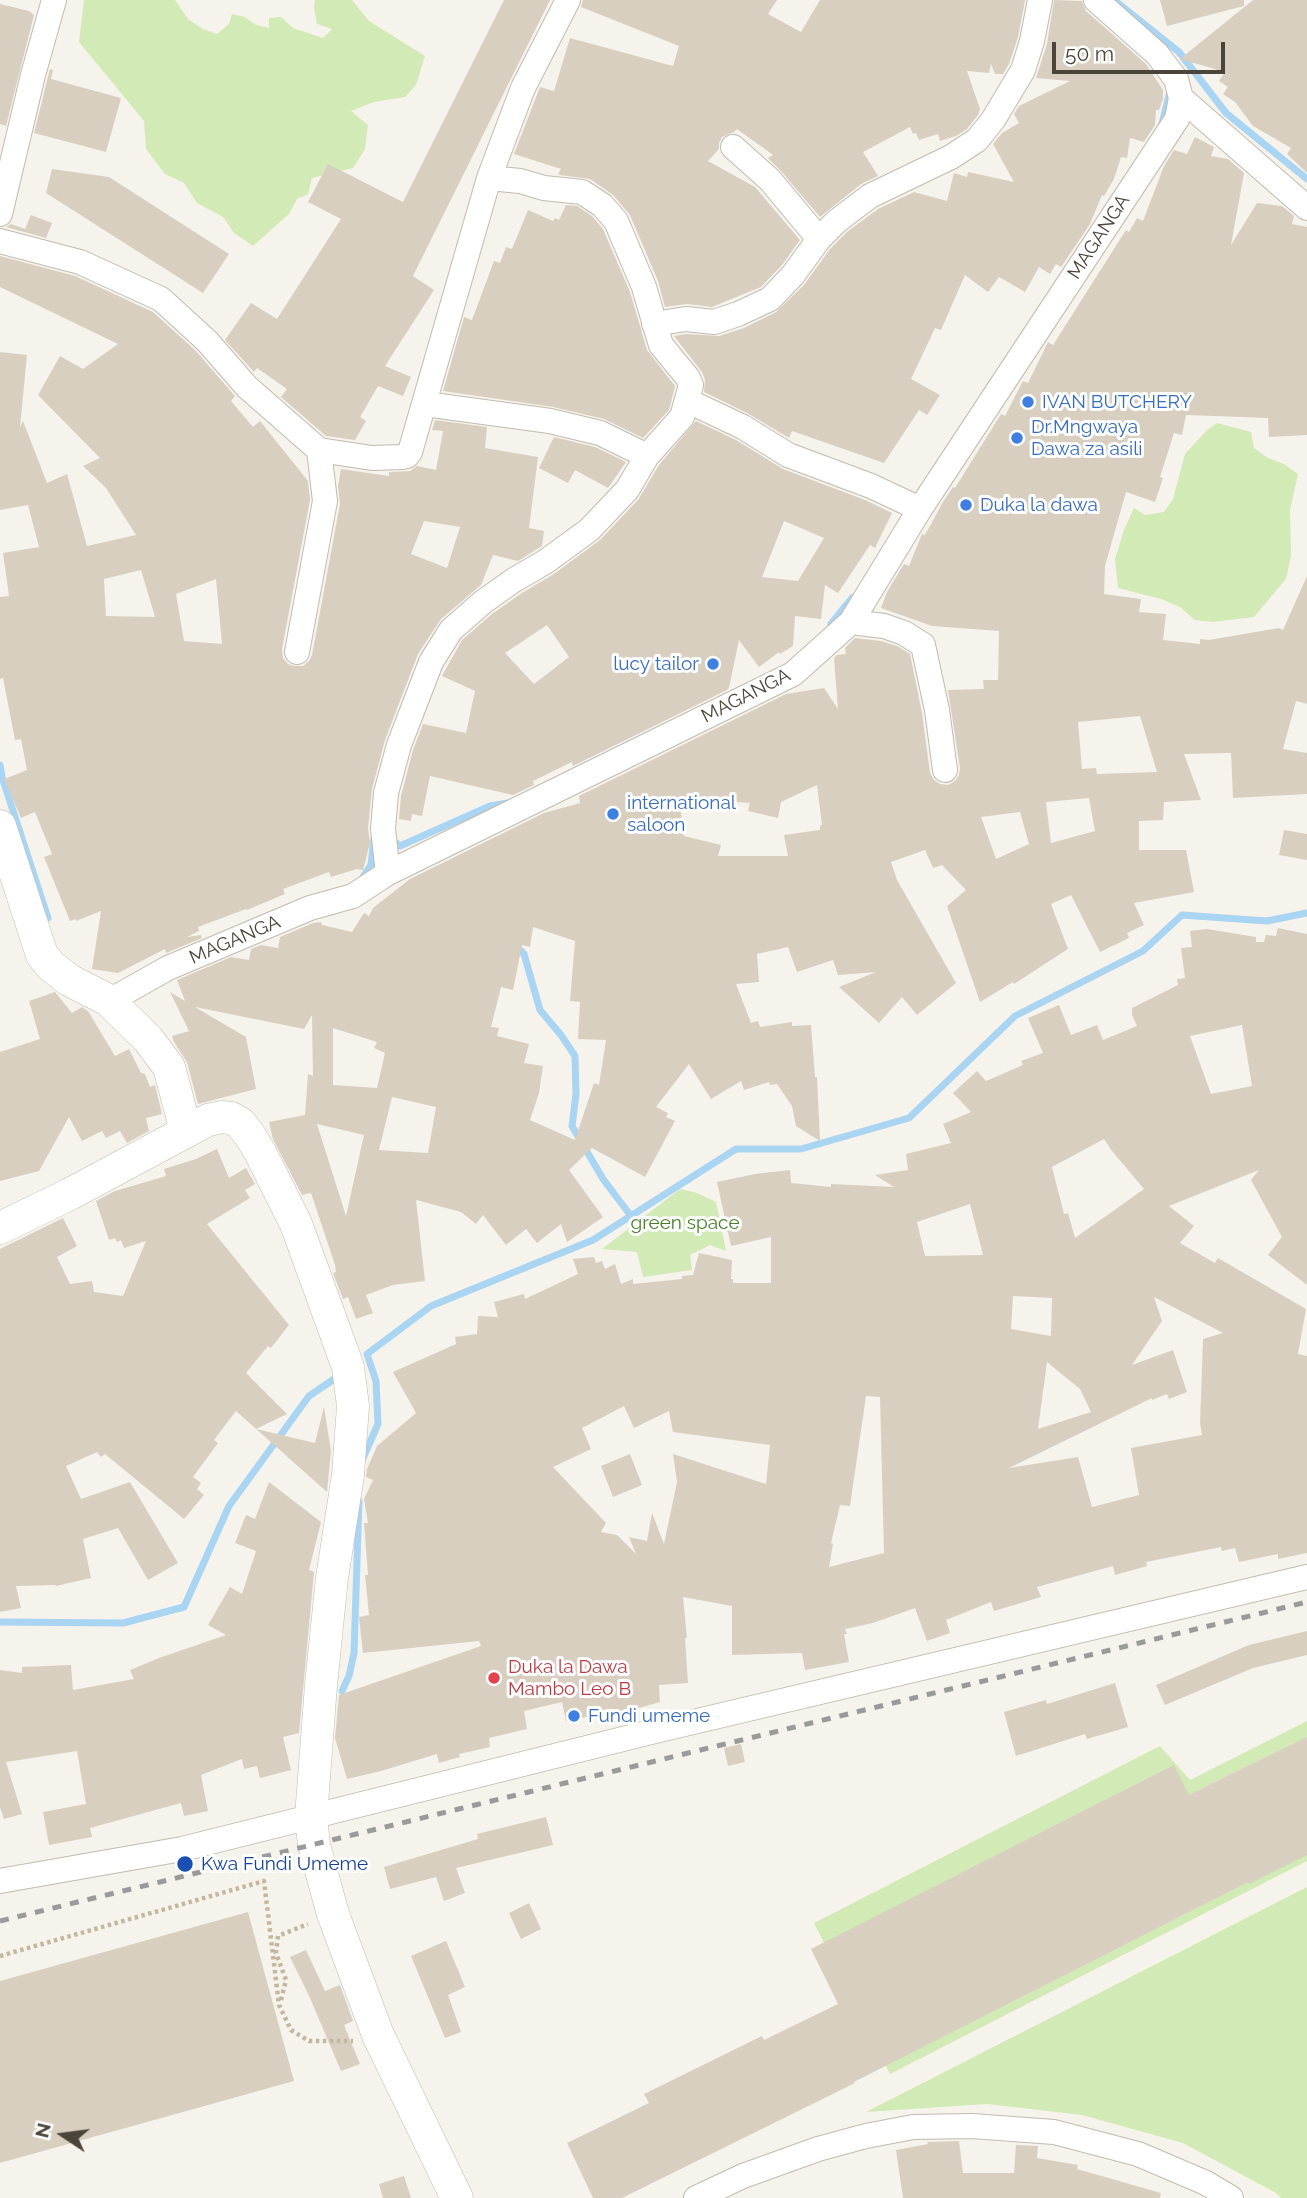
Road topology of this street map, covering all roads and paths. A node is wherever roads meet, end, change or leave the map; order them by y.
1 (54, 0) edge
2 (568, 0) edge
3 (1040, 0) edge
4 (1096, 0) edge
5 (1181, 99) junction
6 (733, 146) dead end
7 (489, 178) junction
8 (1307, 208) edge
9 (0, 214) edge
10 (819, 239) junction
11 (0, 240) edge
12 (654, 324) junction
13 (688, 401) junction
14 (425, 404) junction
15 (319, 450) junction
16 (647, 456) junction
17 (920, 509) junction
18 (851, 622) junction
19 (297, 652) dead end
20 (945, 770) dead end
21 (0, 826) edge
22 (388, 873) junction
23 (108, 1000) junction
24 (186, 1131) junction
25 (0, 1228) edge
26 (1307, 1577) edge
27 (311, 1817) junction
28 (0, 1881) edge
29 (333, 1913) junction
30 (0, 1956) edge
31 (279, 2005) junction
32 (378, 2035) junction
33 (457, 2198) edge
34 (696, 2198) edge
35 (1231, 2198) edge

1 - 9 street
2 - 7 street
3 - 10 street
4 - 5 street
5 - 8 street
5 - 17 street, MAGANGA
6 - 10 street
7 - 12 street
7 - 14 street
10 - 12 street
11 - 15 street
12 - 13 street
13 - 16 street
13 - 17 street
14 - 15 street
14 - 16 street
15 - 19 street
16 - 22 street
17 - 18 street, MAGANGA
18 - 20 street
18 - 22 street, MAGANGA
21 - 23 street
22 - 23 street, MAGANGA
23 - 24 street
24 - 25 street
24 - 27 street
26 - 27 street
27 - 28 street
27 - 29 street
29 - 31 path
29 - 32 street
30 - 31 path
31 - 32 path
32 - 33 street
34 - 35 street

